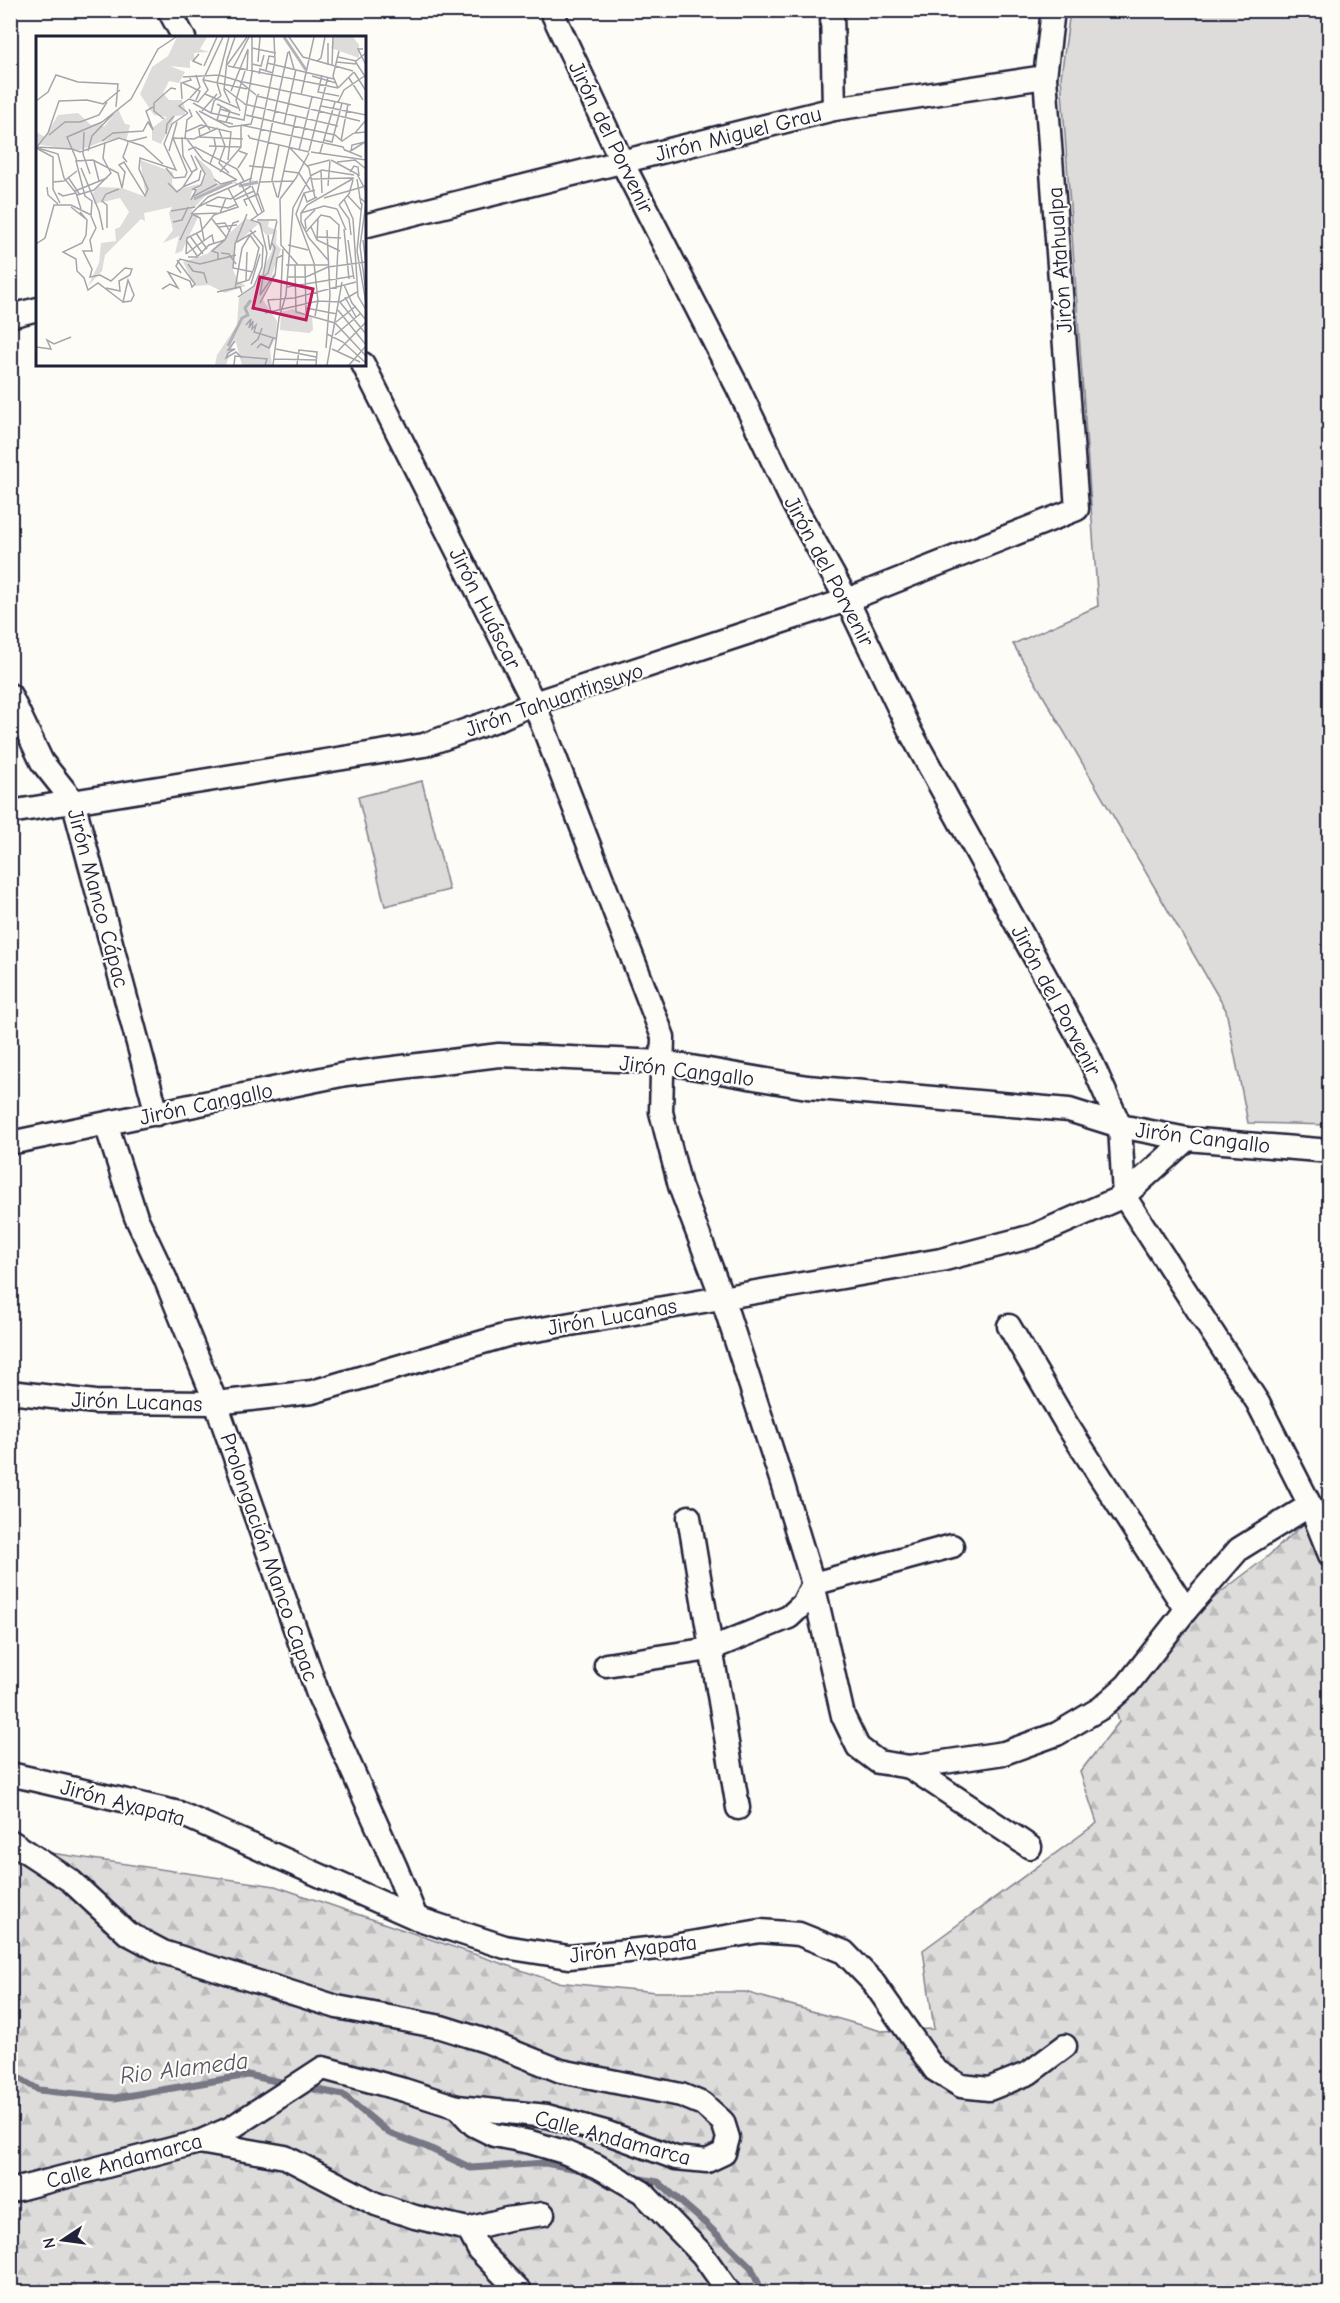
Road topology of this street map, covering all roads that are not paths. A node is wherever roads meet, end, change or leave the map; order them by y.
1 (169, 10) edge
2 (550, 10) edge
3 (832, 10) edge
4 (1053, 10) edge
5 (183, 36) edge
6 (1045, 77) junction
7 (834, 109) junction
8 (622, 162) junction
9 (366, 226) edge
10 (36, 310) edge
11 (10, 316) edge
12 (364, 366) edge
13 (1077, 509) joint
14 (847, 600) junction
15 (10, 694) edge
16 (534, 703) junction
17 (74, 801) junction
18 (10, 812) edge
19 (662, 1062) junction
20 (157, 1114) junction
21 (106, 1125) junction
22 (1120, 1126) junction
23 (1187, 1139) junction
24 (10, 1143) edge
25 (1329, 1151) edge
26 (1124, 1196) junction
27 (722, 1297) junction
28 (1009, 1326) dead end
29 (10, 1392) edge
30 (216, 1403) junction
31 (1310, 1505) junction
32 (690, 1517) dead end
33 (952, 1546) dead end
34 (1329, 1555) edge
35 (813, 1584) junction
36 (1186, 1610) junction
37 (710, 1649) junction
38 (606, 1665) dead end
39 (910, 1767) junction
40 (10, 1773) edge
41 (738, 1808) dead end
42 (10, 1841) edge
43 (1030, 1846) dead end
44 (416, 1918) junction
45 (1065, 2046) dead end
46 (457, 2107) junction
47 (199, 2142) junction
48 (10, 2191) edge
49 (543, 2214) dead end
50 (468, 2229) junction
51 (520, 2292) edge
52 (729, 2292) edge

1 - 5 street
2 - 8 street, Jirón del Porvenir
3 - 7 street
4 - 6 street, Jirón Atahualpa
6 - 7 street, Jirón Miguel Grau
6 - 13 street, Jirón Atahualpa
7 - 8 street, Jirón Miguel Grau
8 - 9 street, Jirón Miguel Grau
8 - 14 street, Jirón del Porvenir
10 - 11 street
12 - 16 street, Jirón Huáscar
13 - 14 street, Jirón Tahuantinsuyo
14 - 16 street, Jirón Tahuantinsuyo
14 - 22 street, Jirón del Porvenir
15 - 17 street, Jirón Manco Cápac
16 - 17 street, Jirón Tahuantinsuyo
16 - 19 street, Jirón Huáscar
17 - 18 street, Jirón Tahuantinsuyo
17 - 20 street, Jirón Manco Cápac
19 - 20 street, Jirón Cangallo
19 - 22 street, Jirón Cangallo
19 - 27 street, Jirón Huáscar
20 - 21 street, Jirón Cangallo
21 - 24 street, Jirón Cangallo
21 - 30 street, Prolongación Manco Capac
22 - 23 street, Jirón Cangallo
22 - 26 street
23 - 25 street, Jirón Cangallo
23 - 26 street, Jirón Lucanas
26 - 27 street, Jirón Lucanas
26 - 31 street
27 - 30 street, Jirón Lucanas
27 - 35 street, Jirón Huáscar
28 - 36 street
29 - 30 street, Jirón Lucanas
30 - 44 street, Prolongación Manco Capac
31 - 34 street
31 - 36 street
32 - 37 street
33 - 35 street
35 - 37 street
35 - 39 street, Jirón Huáscar
36 - 39 street
37 - 38 street
37 - 41 street
39 - 43 street
40 - 44 street, Jirón Ayapata
42 - 46 street, Calle Andamarca
44 - 45 street, Jirón Ayapata
46 - 47 street, Calle Andamarca
46 - 52 street
47 - 48 street, Calle Andamarca
47 - 50 street
49 - 50 street
50 - 51 street

